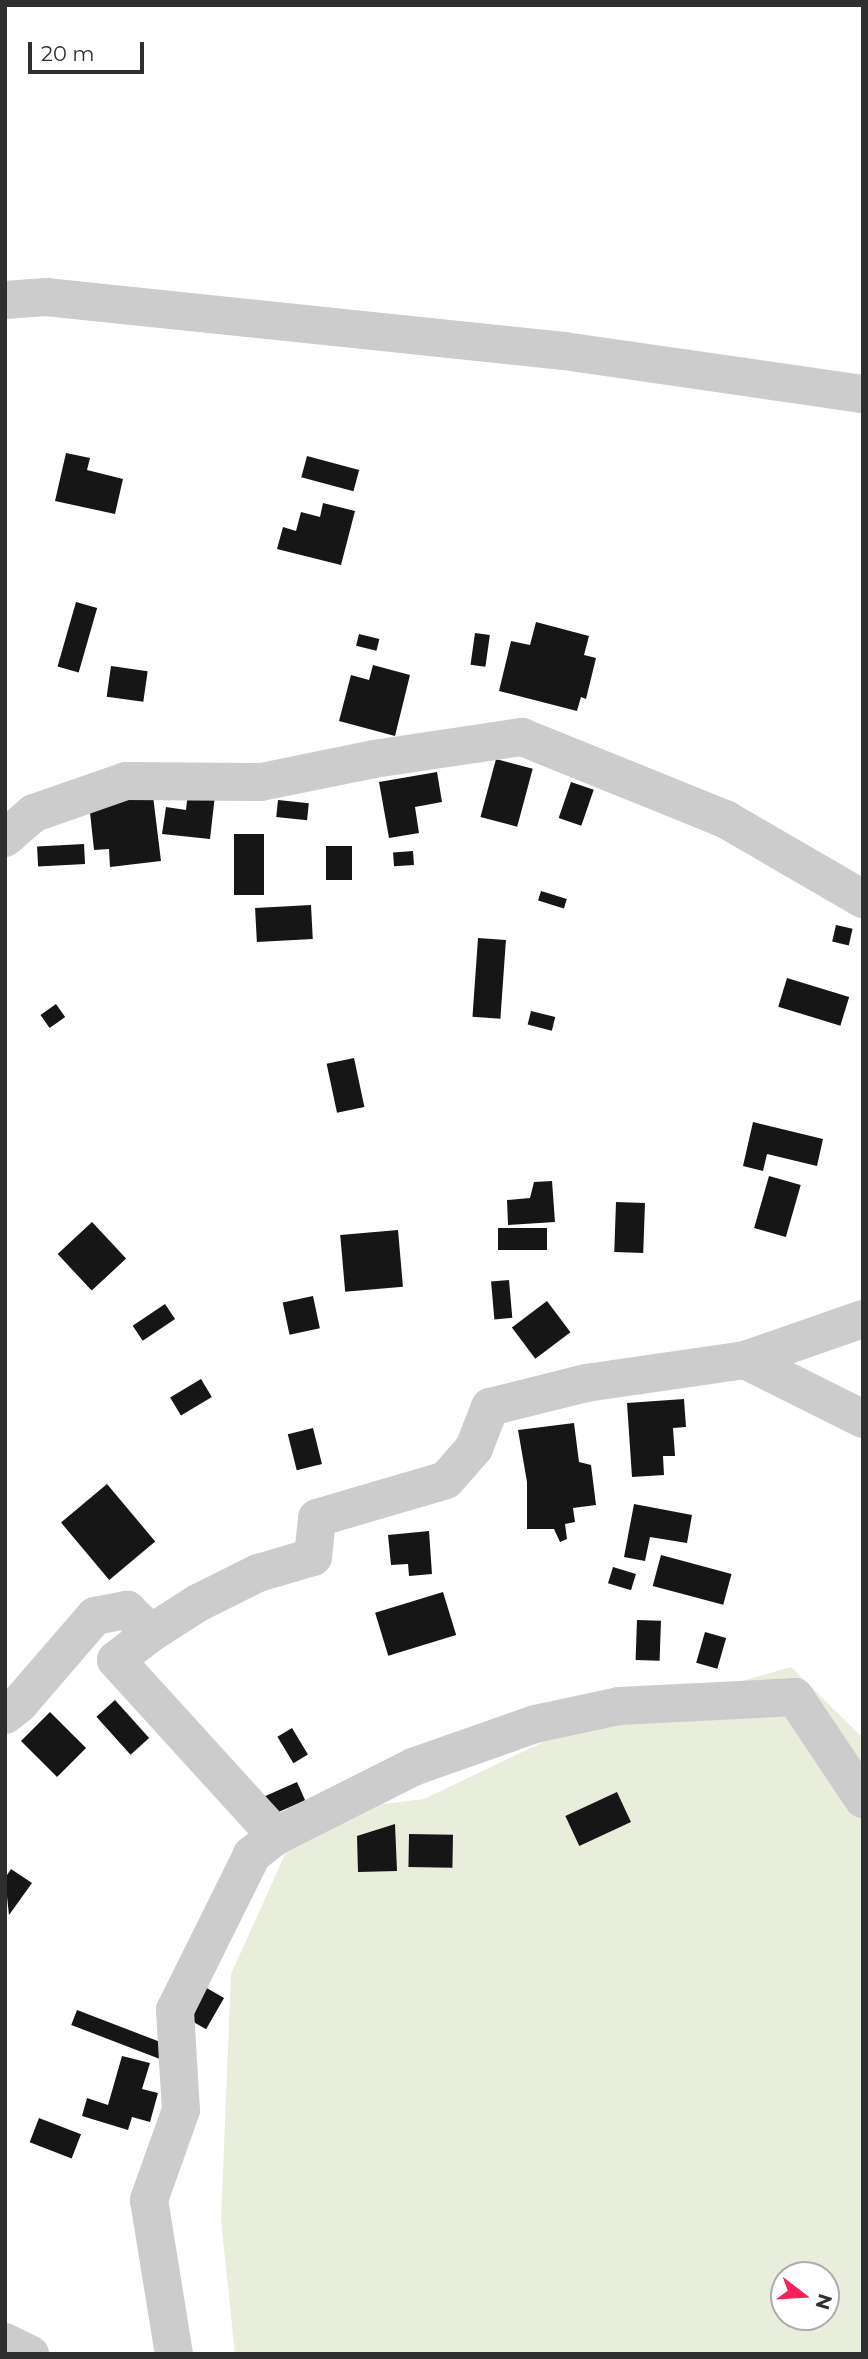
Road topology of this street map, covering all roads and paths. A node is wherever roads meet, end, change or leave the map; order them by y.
1 (5, 300) edge
2 (863, 394) edge
3 (5, 838) edge
4 (863, 899) edge
5 (863, 1319) edge
6 (745, 1360) junction
7 (863, 1419) edge
8 (151, 1633) junction
9 (5, 1714) edge
10 (863, 1799) edge
11 (276, 1836) junction
12 (5, 2342) edge
13 (30, 2354) edge
14 (174, 2354) edge

1 - 2 street
3 - 4 street
5 - 6 street
6 - 7 street
6 - 8 street
8 - 9 street
8 - 11 street
10 - 11 street
11 - 14 street
12 - 13 street

